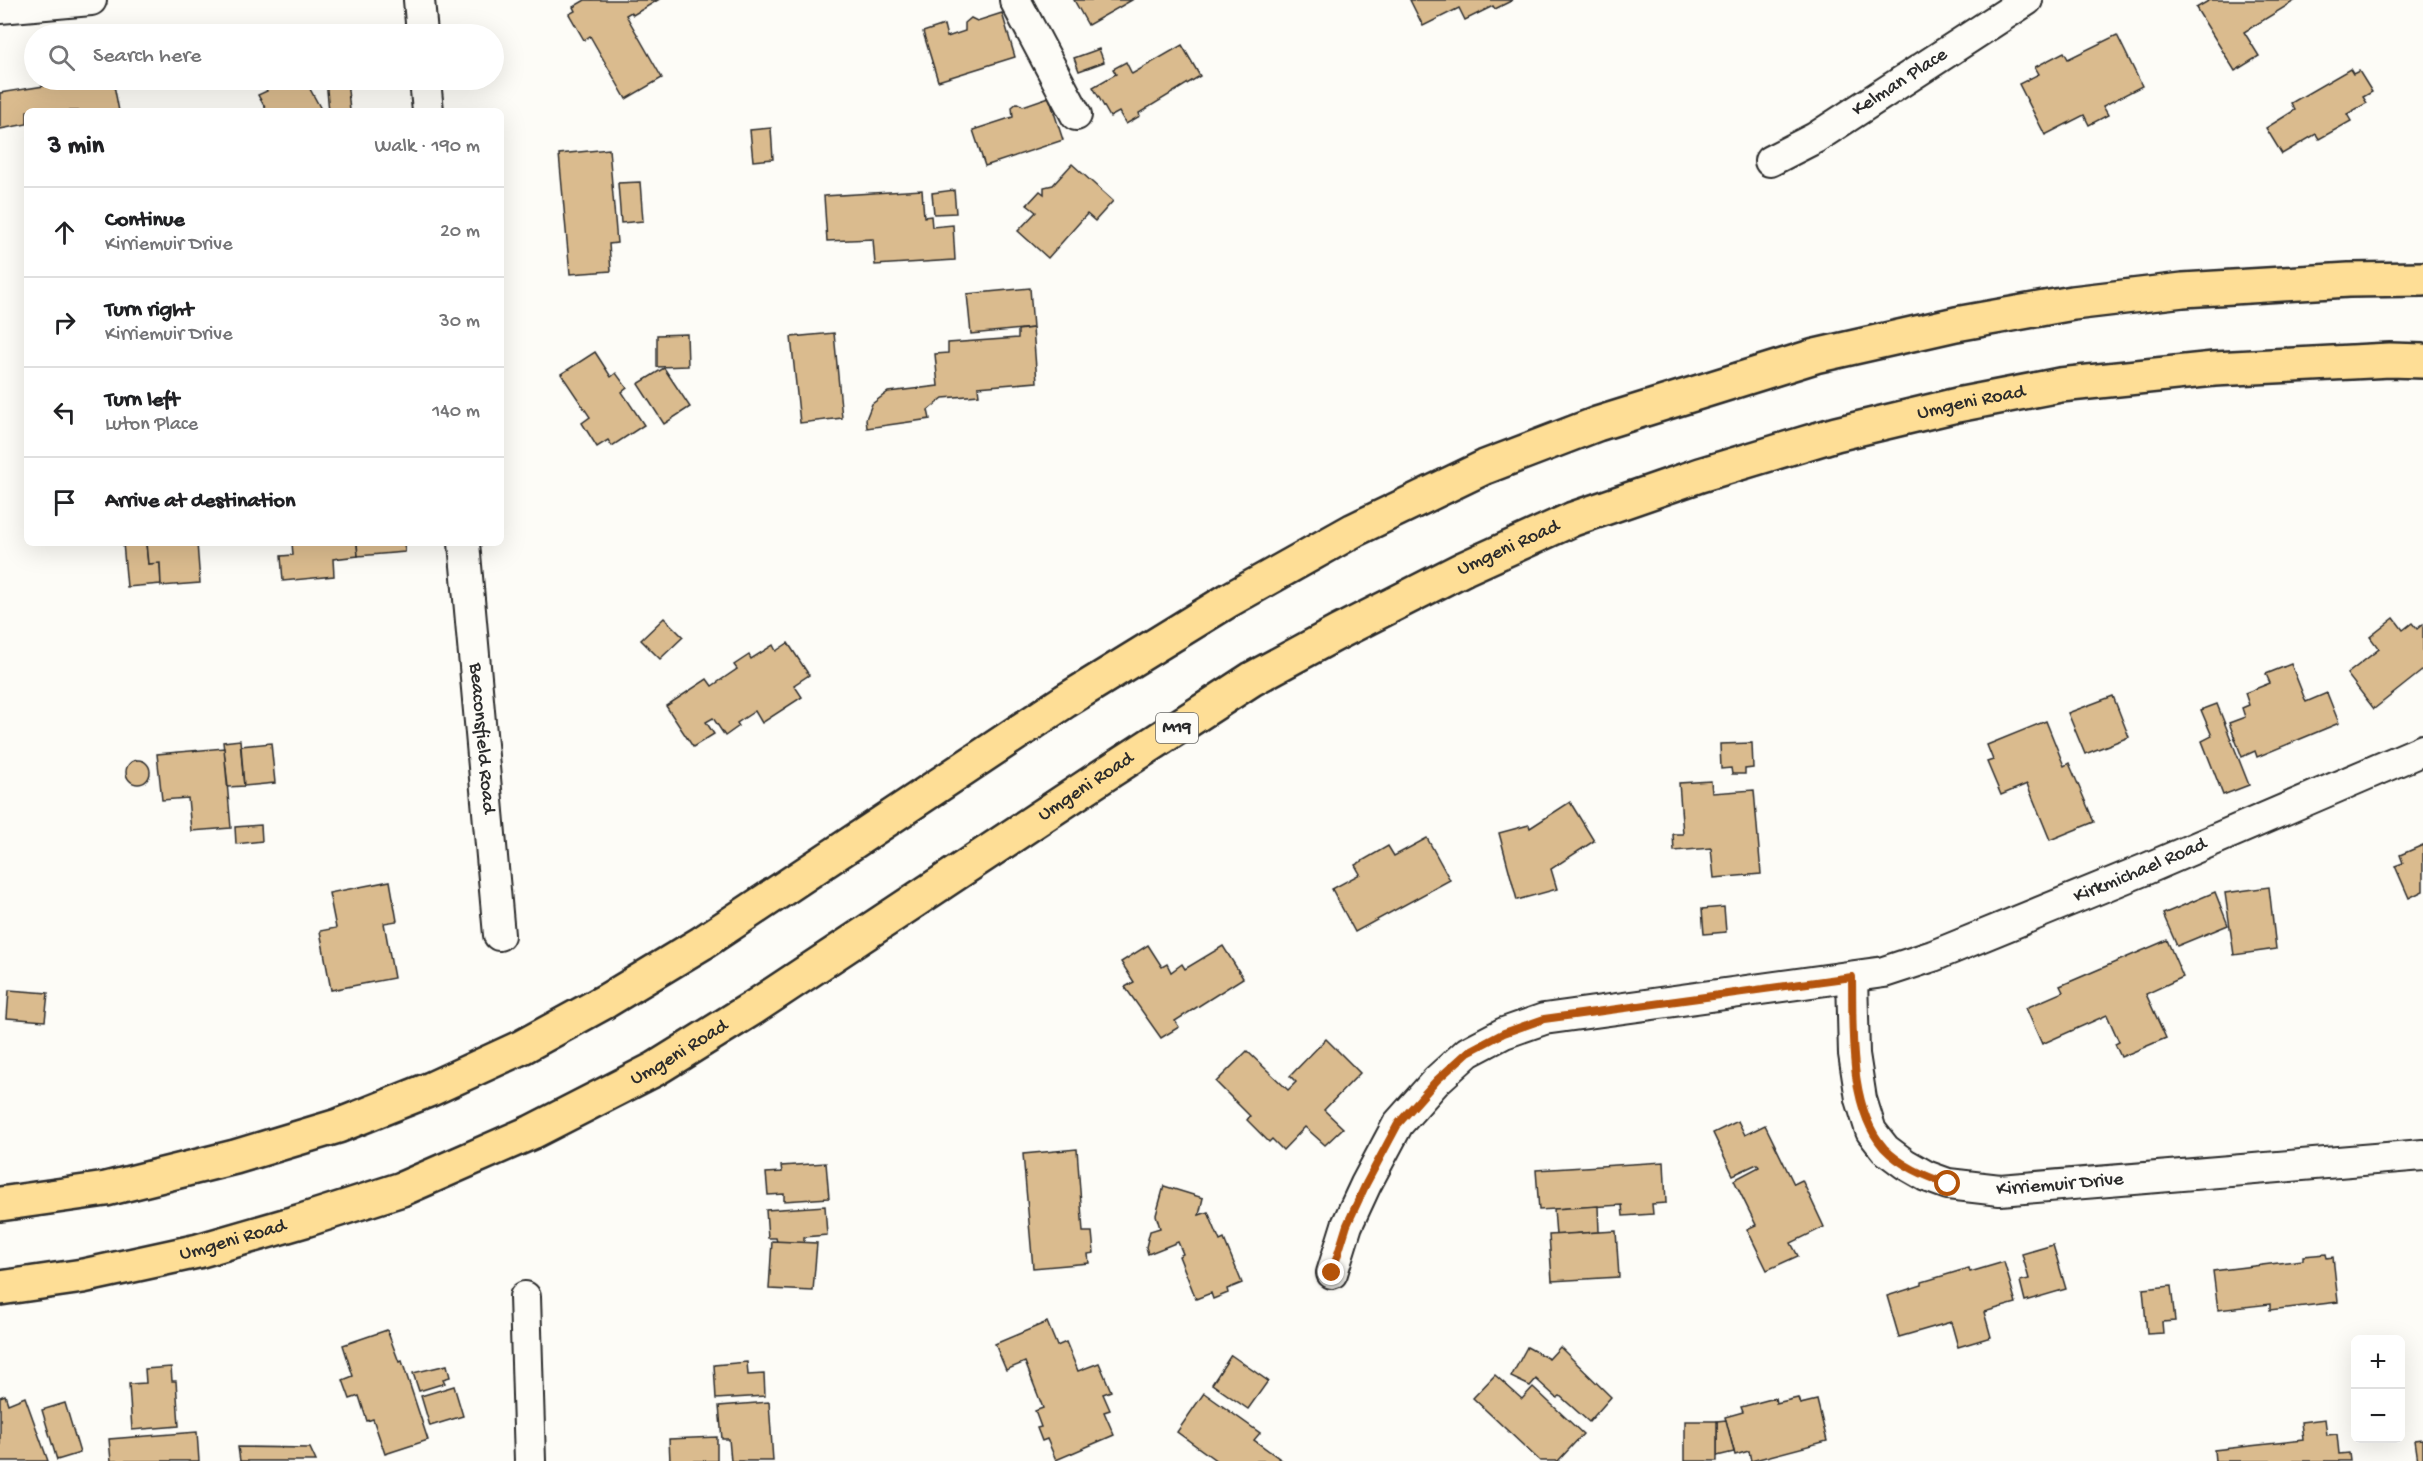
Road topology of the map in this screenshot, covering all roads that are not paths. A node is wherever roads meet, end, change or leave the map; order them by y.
1 (91, 0) edge
2 (419, 0) edge
3 (1015, 0) edge
4 (2027, 0) edge
5 (0, 8) edge
6 (421, 24) edge
7 (427, 90) edge
8 (428, 108) edge
9 (1077, 115) dead end
10 (1770, 161) dead end
11 (2423, 279) edge
12 (2423, 361) edge
13 (464, 546) edge
14 (2423, 750) edge
15 (500, 935) dead end
16 (1852, 977) junction
17 (2423, 1155) edge
18 (0, 1204) edge
19 (1332, 1273) dead end
20 (0, 1288) edge
21 (525, 1297) dead end
22 (530, 1461) edge

1 - 5 street
2 - 6 street
3 - 9 street
4 - 10 street, Kelman Place
7 - 8 street
11 - 18 highway
12 - 20 highway, Umgeni Road / M19
13 - 15 street, Beaconsfield Road
14 - 16 street, Kirkmichael Road
16 - 17 street, Kirriemuir Drive
16 - 19 street, Kirkmichael Road
21 - 22 street

